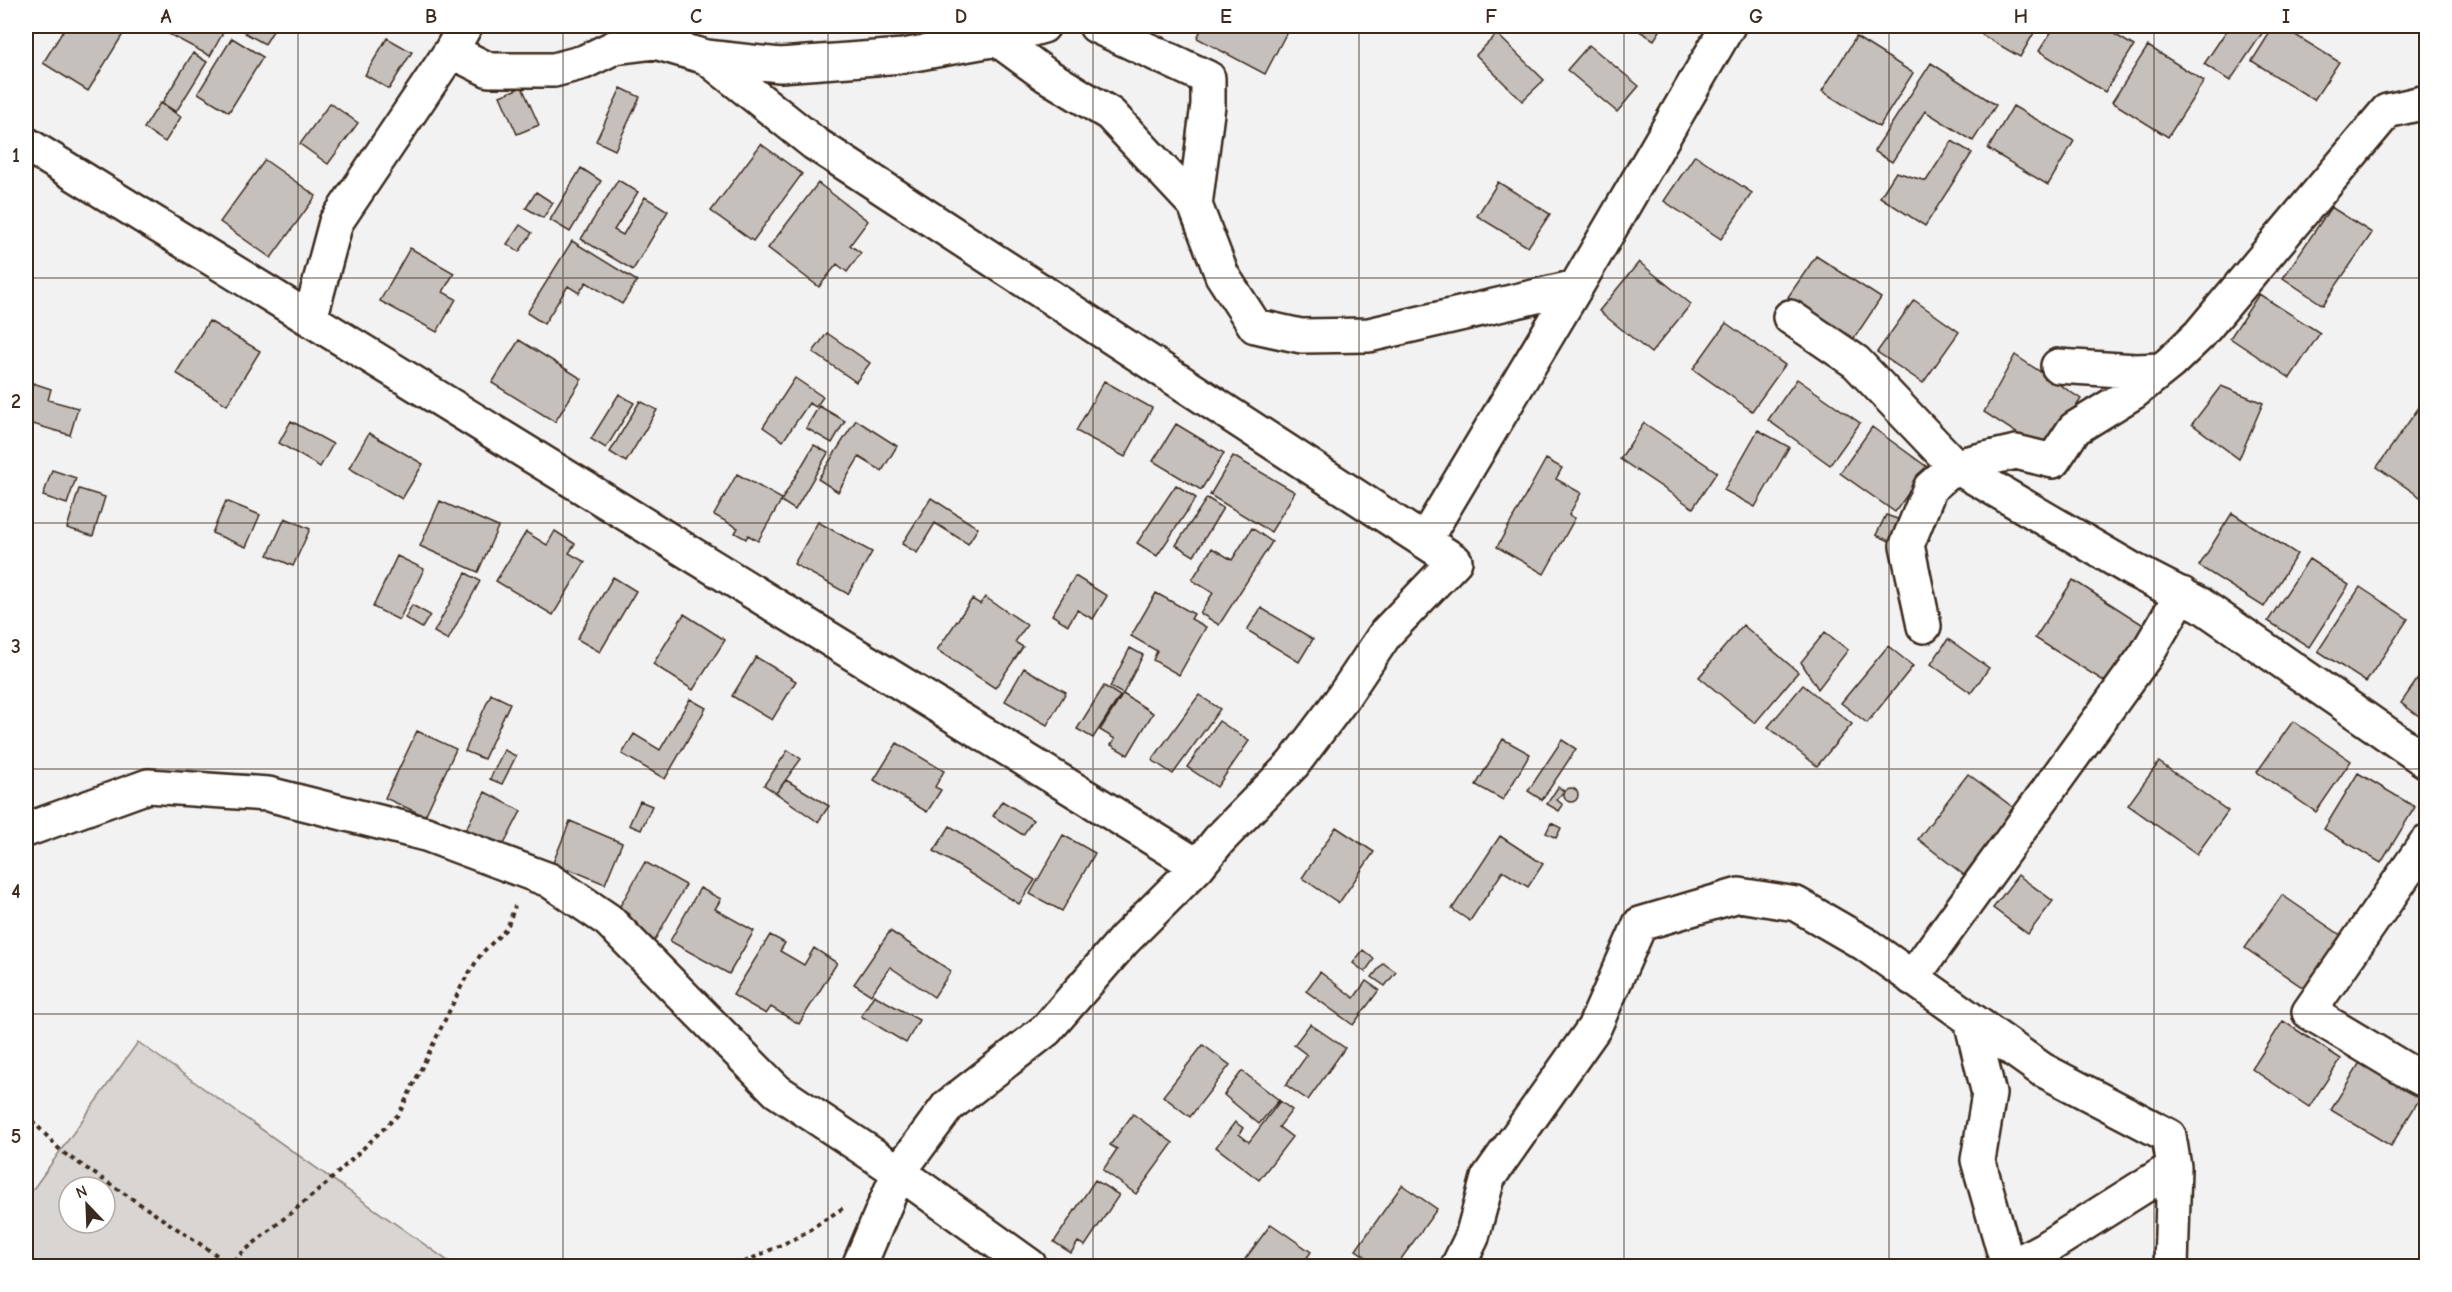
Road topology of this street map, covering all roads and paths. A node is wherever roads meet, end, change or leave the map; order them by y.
1 (1043, 26) edge
2 (1096, 26) edge
3 (1728, 26) edge
4 (458, 38) edge
5 (997, 39) junction
6 (706, 57) junction
7 (2427, 102) edge
8 (26, 144) edge
9 (1195, 205) junction
10 (1576, 287) junction
11 (1790, 317) dead end
12 (309, 319) junction
13 (2058, 366) dead end
14 (2161, 370) junction
15 (1954, 466) junction
16 (1424, 541) junction
17 (2182, 594) junction
18 (1924, 626) dead end
19 (2427, 761) edge
20 (26, 830) edge
21 (2427, 843) edge
22 (1198, 866) junction
23 (529, 872) junction
24 (1912, 978) junction
25 (1971, 1020) junction
26 (2427, 1076) edge
27 (26, 1114) edge
28 (2174, 1167) junction
29 (898, 1172) junction
30 (848, 1204) dead end
31 (230, 1266) edge
32 (736, 1266) edge
33 (859, 1266) edge
34 (1030, 1266) edge
35 (1458, 1266) edge
36 (2010, 1266) edge
37 (2171, 1266) edge

1 - 5 street
2 - 9 street
3 - 10 street
4 - 6 street
4 - 12 street
5 - 6 street
5 - 9 street
6 - 16 street
7 - 14 street
8 - 12 street
9 - 10 street
10 - 16 street
11 - 15 street
12 - 22 street
13 - 14 street
14 - 15 street
15 - 17 street
15 - 18 street
16 - 22 street
17 - 19 street
17 - 24 street
20 - 23 street
21 - 26 street
22 - 29 street
23 - 29 street
23 - 31 path
24 - 25 street
24 - 35 street
25 - 28 street
25 - 36 street
27 - 31 path
28 - 36 street
28 - 37 street
29 - 33 street
29 - 34 street
30 - 32 path

